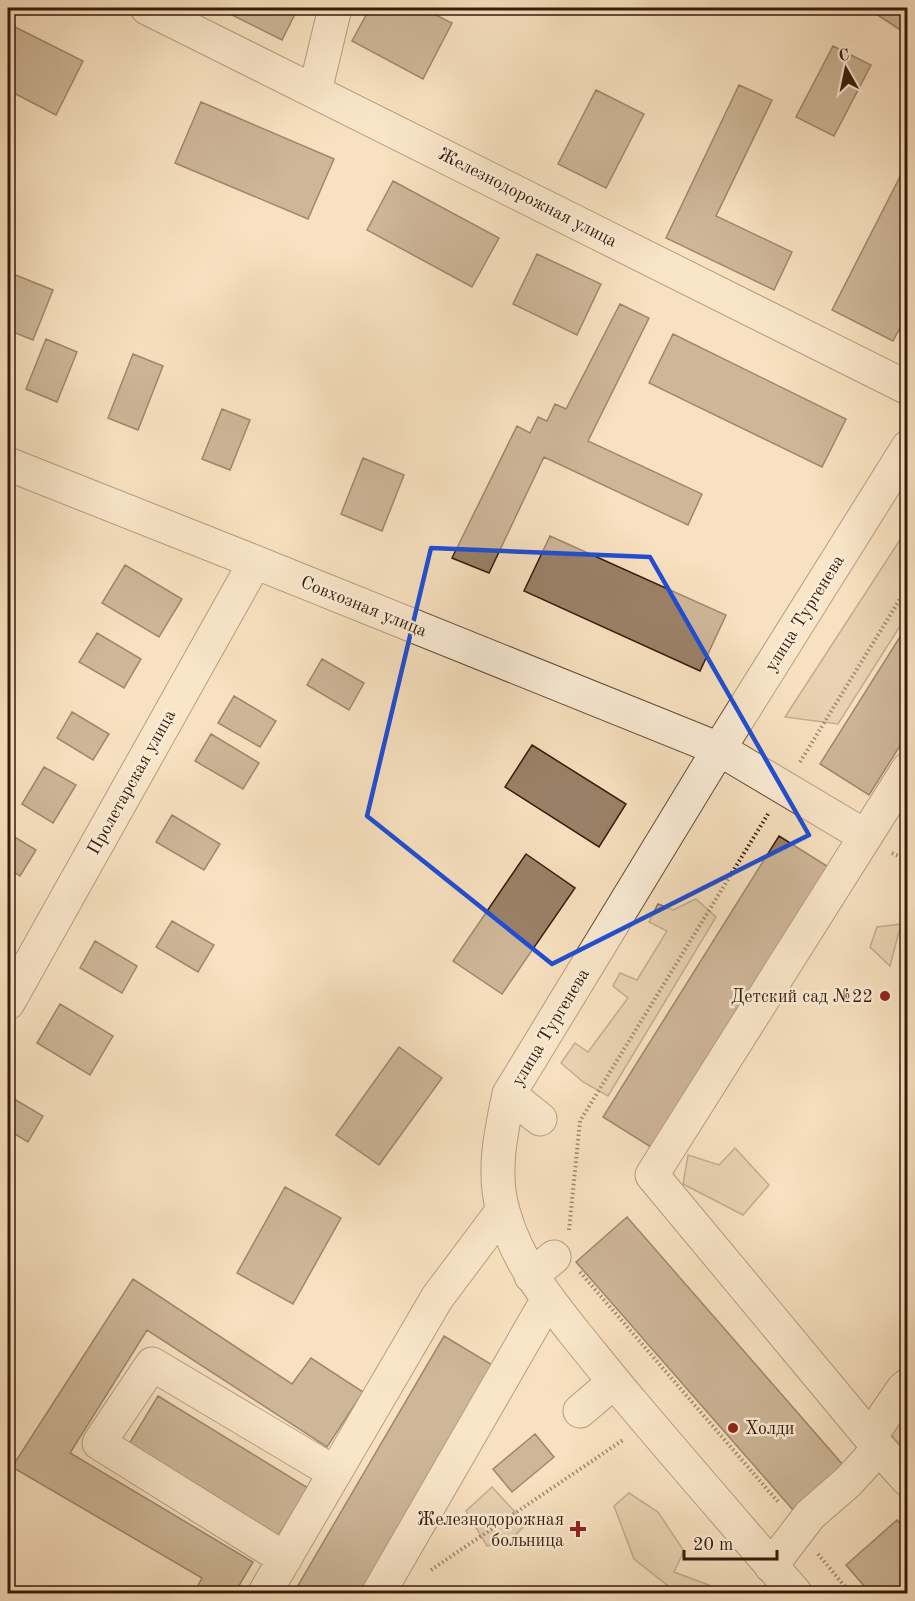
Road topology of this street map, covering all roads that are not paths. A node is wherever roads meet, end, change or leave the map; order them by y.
1 (147, 8) edge
2 (335, 8) edge
3 (315, 91) junction
4 (908, 388) edge
5 (908, 447) edge
6 (8, 464) edge
7 (255, 562) junction
8 (719, 749) junction
9 (908, 768) edge
10 (865, 836) junction
11 (8, 1003) edge
12 (509, 1094) junction
13 (540, 1119) dead end
14 (503, 1210) junction
15 (556, 1267) junction
16 (614, 1382) junction
17 (908, 1385) edge
18 (580, 1411) dead end
19 (874, 1443) junction
20 (334, 1473) junction
21 (908, 1480) edge
22 (285, 1559) junction
23 (771, 1566) junction
24 (264, 1593) edge
25 (378, 1593) edge
26 (796, 1593) edge

1 - 3 street, Железнодорожная улица
2 - 3 street
3 - 4 street, Железнодорожная улица
5 - 8 street, улица Тургенева
6 - 7 street, Совхозная улица
7 - 8 street, Совхозная улица
7 - 11 street, Пролетарская улица
8 - 10 street, Совхозная улица
8 - 12 street, улица Тургенева
9 - 10 street
10 - 19 street
12 - 13 street
12 - 14 street, улица Тургенева
14 - 15 street, улица Тургенева
14 - 20 street
15 - 16 street, улица Тургенева
15 - 25 street
16 - 18 street
16 - 23 street, улица Тургенева
17 - 19 street
19 - 21 street
19 - 23 street
20 - 22 street
20 - 22 street
22 - 24 street
23 - 26 street, улица Тургенева

